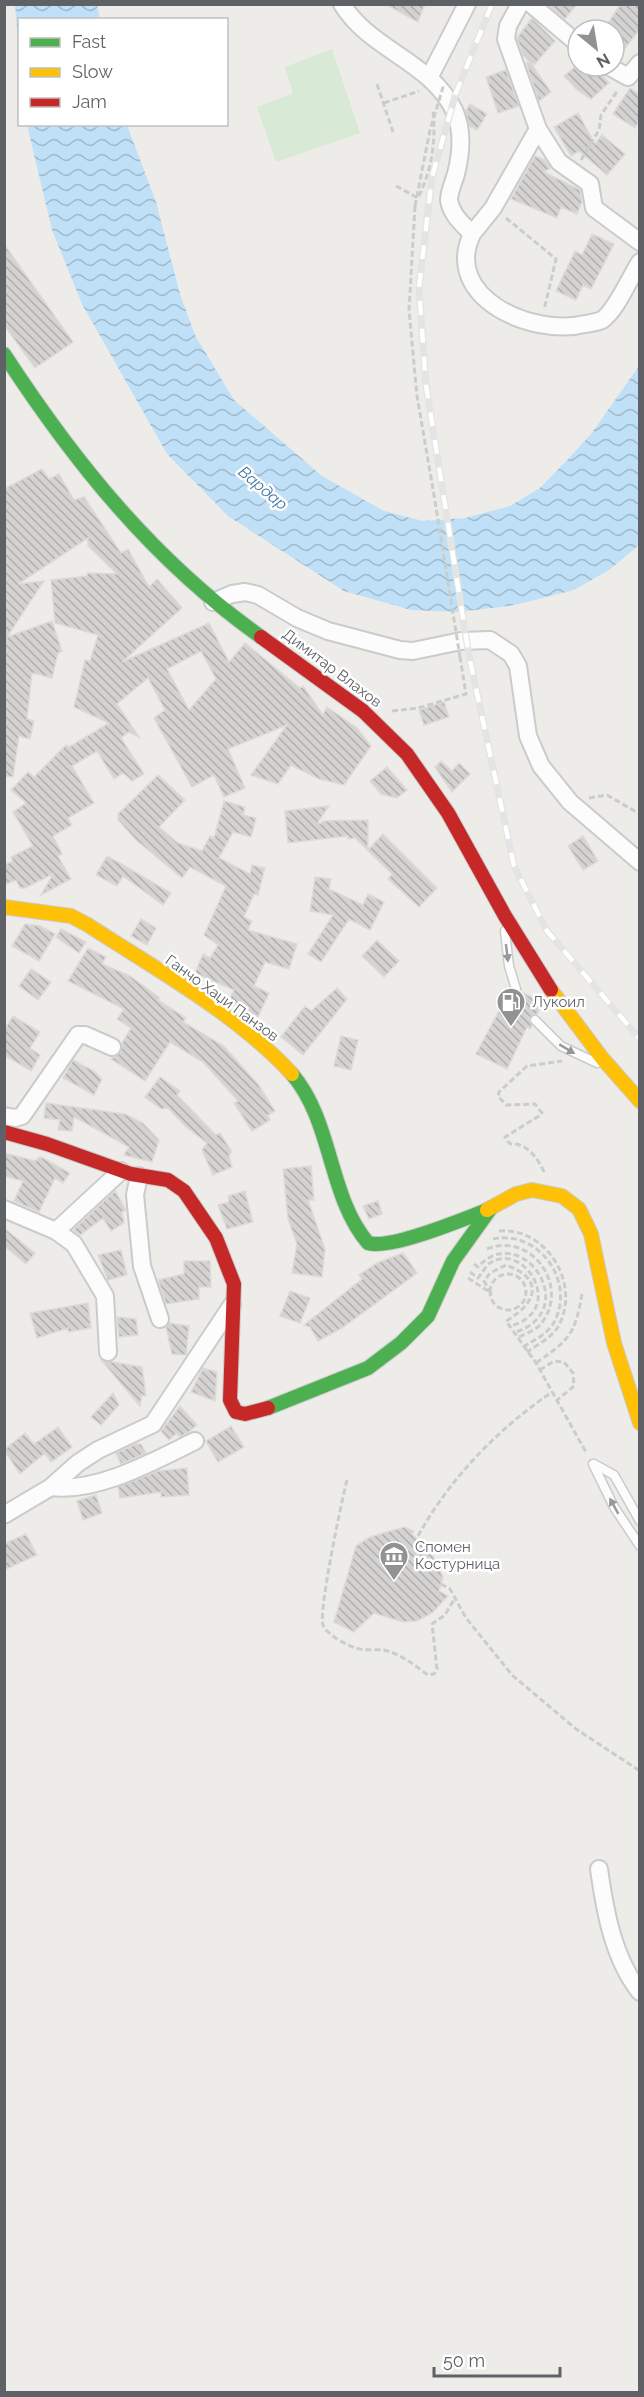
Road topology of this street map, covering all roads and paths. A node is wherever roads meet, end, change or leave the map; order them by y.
1 (342, 4) edge
2 (467, 4) edge
3 (520, 4) edge
4 (531, 4) edge
5 (566, 34) edge
6 (639, 63) edge
7 (628, 77) joint
8 (437, 80) junction
9 (377, 84) dead end
10 (384, 103) junction
11 (433, 106) dead end
12 (538, 129) junction
13 (393, 132) dead end
14 (574, 172) junction
15 (396, 186) dead end
16 (493, 208) junction
17 (472, 234) junction
18 (639, 242) edge
19 (639, 262) edge
20 (542, 324) junction
21 (4, 354) edge
22 (213, 602) junction
23 (367, 714) junction
24 (570, 802) junction
25 (639, 814) edge
26 (639, 862) edge
27 (4, 908) edge
28 (505, 915) junction
29 (516, 989) dead end
30 (535, 1020) dead end
31 (112, 1047) dead end
32 (578, 1055) junction
33 (606, 1066) junction
34 (639, 1101) edge
35 (4, 1116) edge
36 (4, 1132) edge
37 (121, 1171) junction
38 (139, 1176) junction
39 (552, 1193) junction
40 (491, 1208) junction
41 (4, 1209) edge
42 (56, 1232) junction
43 (489, 1232) dead end
44 (485, 1241) dead end
45 (483, 1251) dead end
46 (470, 1261) dead end
47 (468, 1271) dead end
48 (464, 1275) dead end
49 (583, 1287) dead end
50 (490, 1293) junction
51 (234, 1302) junction
52 (160, 1319) dead end
53 (510, 1327) junction
54 (514, 1334) junction
55 (517, 1338) junction
56 (523, 1347) junction
57 (108, 1352) dead end
58 (527, 1352) junction
59 (536, 1363) junction
60 (540, 1370) junction
61 (552, 1392) junction
62 (556, 1401) junction
63 (639, 1423) edge
64 (195, 1441) dead end
65 (593, 1464) junction
66 (347, 1480) dead end
67 (51, 1487) junction
68 (4, 1515) edge
69 (639, 1521) edge
70 (418, 1536) dead end
71 (639, 1546) edge
72 (441, 1584) dead end
73 (455, 1598) junction
74 (639, 1771) edge
75 (599, 1869) dead end
76 (639, 1992) edge

1 - 8 street
2 - 8 street
3 - 12 street
4 - 5 street
6 - 7 street
7 - 14 path
8 - 10 path
8 - 17 street
8 - 23 path, bridge
9 - 10 path
10 - 13 path
11 - 15 path
12 - 14 street
12 - 16 street
14 - 18 street
16 - 17 street
16 - 20 path
17 - 20 street
19 - 20 street
21 - 22 street, Димитар Влахов
22 - 23 street, Димитар Влахов
22 - 24 street
23 - 28 street, Димитар Влахов
24 - 25 path
24 - 26 street
27 - 40 street, Ганчо Хаџи Панзов
28 -> 29 lane
28 - 33 street, Димитар Влахов
30 -> 32 lane
31 - 35 street
32 - 33 lane
32 - 39 path
33 - 34 street, Димитар Влахов
36 - 37 street
37 - 38 street
37 - 42 street
38 - 51 street
38 - 52 street
39 - 40 street
39 - 63 street
40 - 51 street
41 - 42 street
42 - 57 street
43 - 58 path
44 - 56 path
45 - 55 path
46 - 54 path
47 - 53 path
48 - 50 path
49 - 59 path
50 - 50 path
50 - 53 path
51 - 67 street
53 - 54 path
54 - 55 path
55 - 56 path
56 - 58 path
58 - 59 path
59 - 60 path
60 - 61 path
60 - 62 path
61 - 62 path
61 - 70 path
62 - 65 path
64 - 67 street
65 - 69 lane
71 -> 65 lane
66 - 73 path
67 - 68 street
72 - 73 path
73 - 74 path
75 - 76 street

